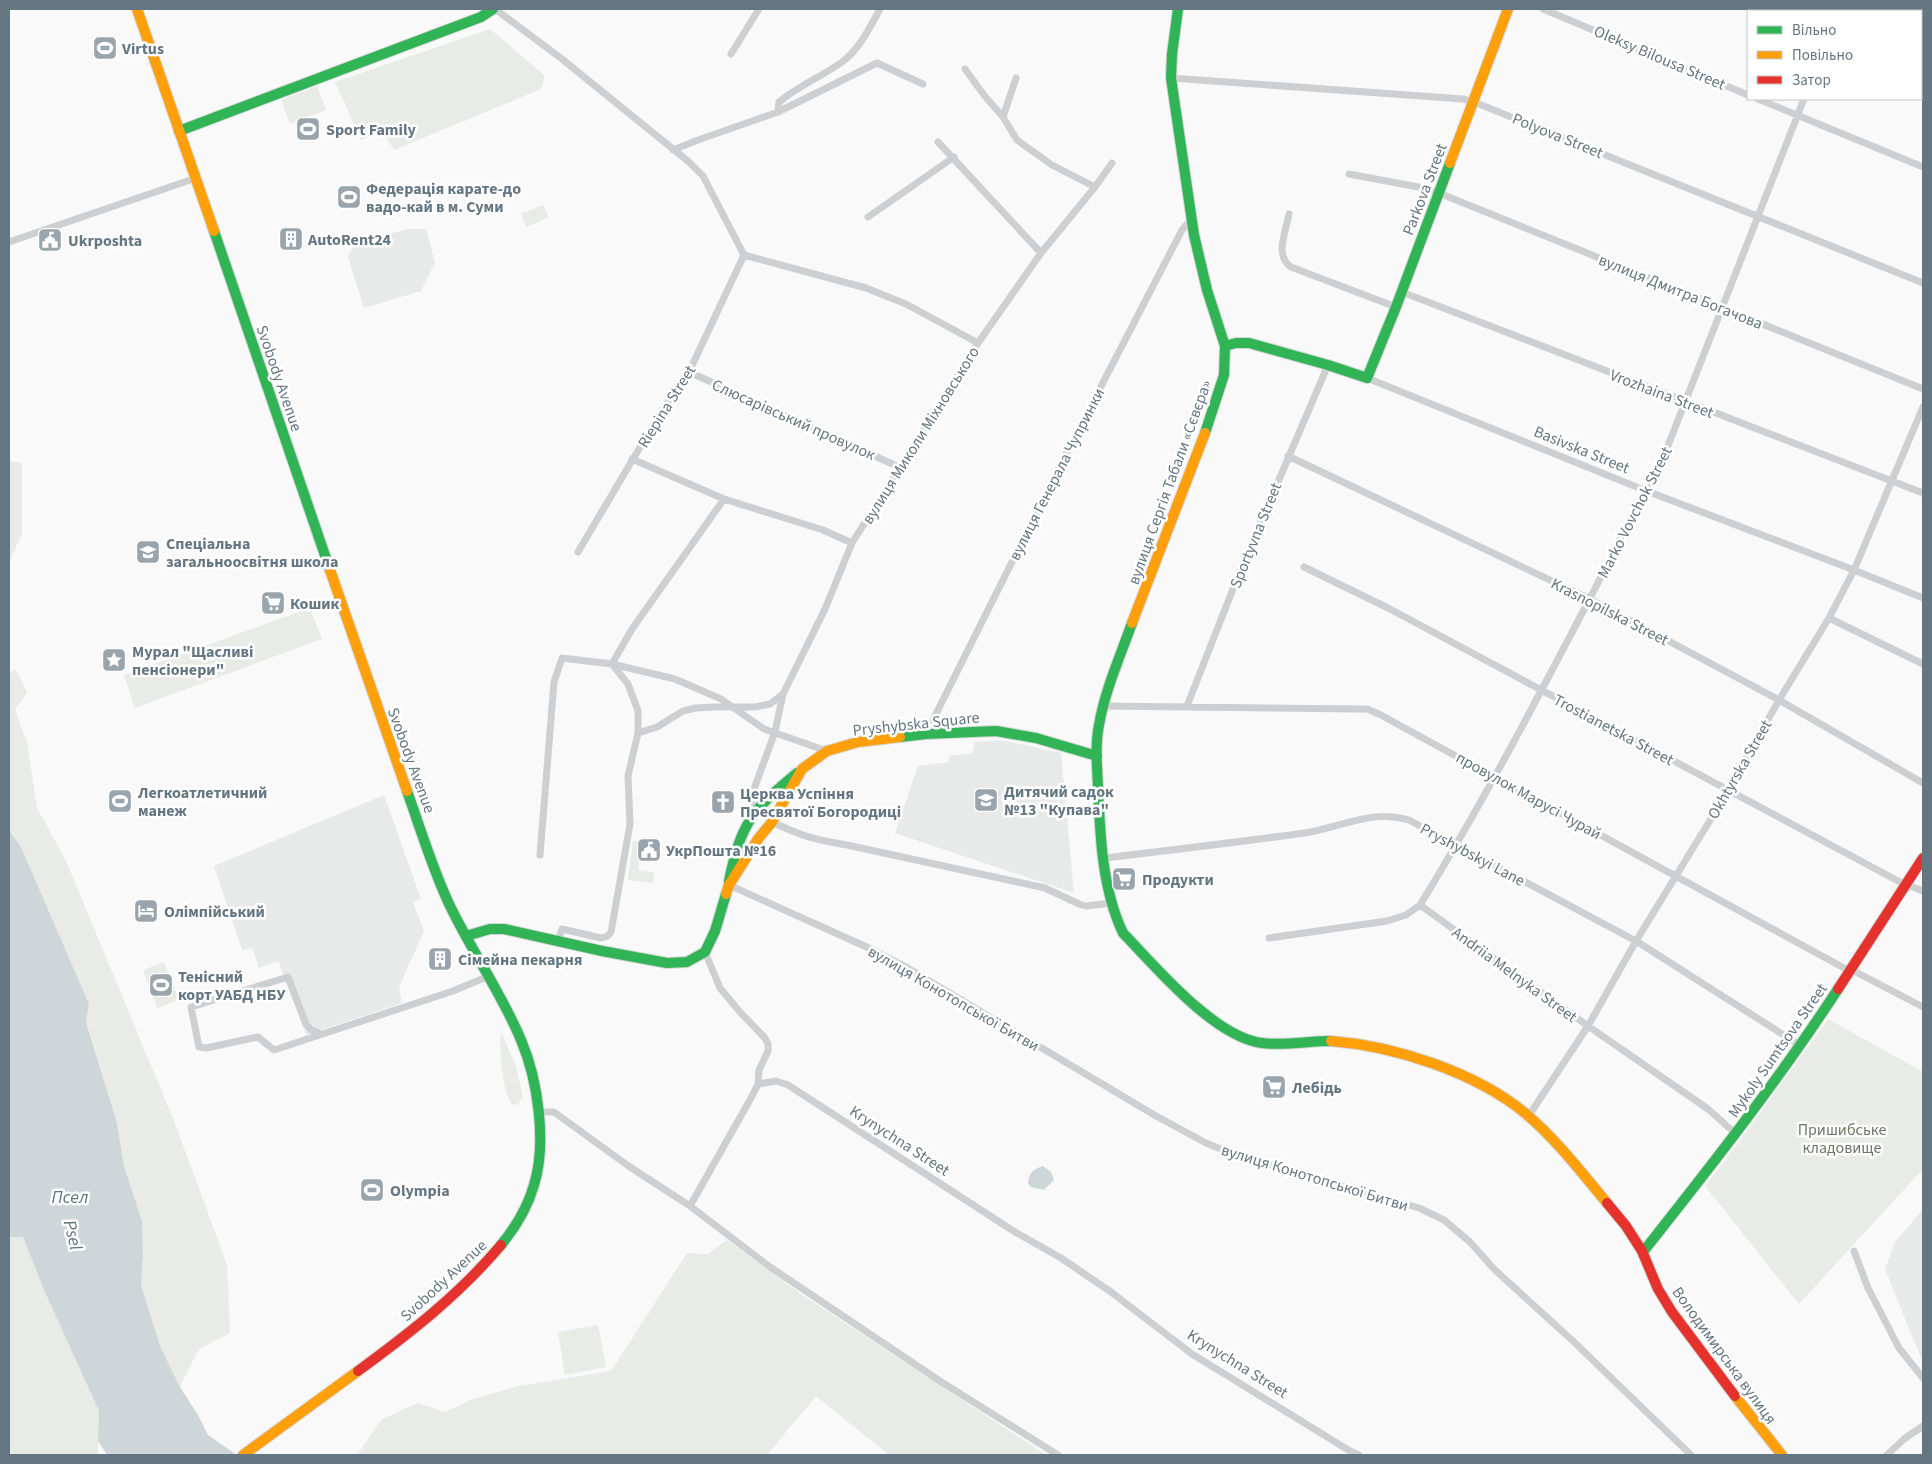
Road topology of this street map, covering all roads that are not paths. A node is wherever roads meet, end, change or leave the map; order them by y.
1 (137, 9) edge
2 (494, 9) edge
3 (759, 9) edge
4 (880, 9) edge
5 (1178, 9) edge
6 (1508, 9) edge
7 (1543, 9) edge
8 (731, 54) dead end
9 (965, 69) dead end
10 (1016, 78) dead end
11 (1171, 78) junction
12 (923, 84) dead end
13 (1747, 95) edge
14 (1760, 100) edge
15 (1804, 100) edge
16 (1474, 102) junction
17 (778, 112) junction
18 (1798, 115) junction
19 (1003, 117) junction
20 (179, 131) junction
21 (938, 142) dead end
22 (673, 150) junction
23 (954, 157) junction
24 (1112, 163) dead end
25 (1923, 167) edge
26 (1349, 174) dead end
27 (196, 178) junction
28 (1095, 187) junction
29 (1438, 194) junction
30 (1290, 214) dead end
31 (1759, 216) junction
32 (868, 217) dead end
33 (1192, 218) junction
34 (9, 242) edge
35 (1041, 253) junction
36 (744, 255) junction
37 (1923, 283) edge
38 (1402, 292) junction
39 (1396, 307) junction
40 (1723, 308) junction
41 (978, 343) junction
42 (1225, 346) junction
43 (1328, 365) junction
44 (689, 372) junction
45 (1367, 378) junction
46 (1923, 389) edge
47 (1686, 402) junction
48 (1923, 407) edge
49 (1288, 456) junction
50 (632, 459) junction
51 (898, 467) junction
52 (1892, 481) junction
53 (1644, 490) junction
54 (1923, 493) edge
55 (724, 499) junction
56 (852, 543) junction
57 (578, 552) dead end
58 (1304, 567) dead end
59 (1854, 570) junction
60 (1923, 598) edge
61 (1590, 599) junction
62 (1829, 618) junction
63 (612, 664) junction
64 (1923, 664) edge
65 (1541, 689) junction
66 (783, 694) junction
67 (1779, 700) junction
68 (1103, 706) junction
69 (1187, 706) junction
70 (735, 708) junction
71 (775, 732) junction
72 (638, 733) junction
73 (926, 734) junction
74 (827, 751) junction
75 (1097, 756) junction
76 (802, 769) junction
77 (1494, 776) junction
78 (1923, 783) edge
79 (1728, 791) junction
80 (754, 811) junction
81 (772, 822) junction
82 (1455, 845) junction
83 (540, 855) dead end
84 (1105, 858) junction
85 (1923, 858) edge
86 (1676, 877) junction
87 (1907, 884) junction
88 (729, 886) junction
89 (1923, 891) edge
90 (1111, 903) junction
91 (1420, 905) junction
92 (466, 936) junction
93 (1269, 938) dead end
94 (558, 941) junction
95 (1636, 941) junction
96 (705, 952) junction
97 (1852, 970) junction
98 (489, 976) junction
99 (1923, 1007) edge
100 (1588, 1026) junction
101 (321, 1034) junction
102 (1801, 1046) junction
103 (758, 1084) junction
104 (538, 1112) junction
105 (1528, 1117) junction
106 (1736, 1134) junction
107 (690, 1206) junction
108 (1854, 1251) dead end
109 (1643, 1252) junction
110 (1923, 1378) edge
111 (1923, 1426) edge
112 (243, 1455) edge
113 (1058, 1455) edge
114 (1359, 1455) edge
115 (1691, 1455) edge
116 (1782, 1455) edge
117 (1887, 1455) edge

1 - 20 main road, Svobody Avenue
2 - 20 main road
2 - 22 street
3 - 8 street
4 - 17 street
5 - 11 main road, вулиця Сергія Табали «Сєвєра»
6 - 16 main road, Parkova Street
7 - 13 street, Oleksy Bilousa Street
9 - 19 street
10 - 19 street
11 - 16 street, Polyova Street
11 - 33 main road, вулиця Сергія Табали «Сєвєра»
12 - 17 street
14 - 18 street
15 - 18 street, Marko Vovchok Street
16 - 29 main road, Parkova Street
16 - 31 street, Polyova Street
17 - 22 street
18 - 25 street
18 - 31 street, Marko Vovchok Street
19 - 28 street
20 - 27 main road, Svobody Avenue
21 - 23 street
22 - 36 street
23 - 32 street
23 - 35 street
24 - 28 street, вулиця Миколи Міхновського
26 - 29 street, вулиця Дмитра Богачова
27 - 34 street
27 - 92 main road, Svobody Avenue
28 - 35 street, вулиця Миколи Міхновського
29 - 38 main road, Parkova Street
29 - 40 street, вулиця Дмитра Богачова
30 - 39 street
31 - 37 street, Polyova Street
31 - 40 street, Marko Vovchok Street
33 - 42 main road, вулиця Сергія Табали «Сєвєра»
33 - 73 street, вулиця Генерала Чупринки
35 - 41 street, вулиця Миколи Міхновського
36 - 41 street
36 - 44 street, Riepina Street
38 - 39 main road, Parkova Street
38 - 47 street, Vrozhaina Street
39 - 45 main road, Parkova Street
40 - 46 street, вулиця Дмитра Богачова
40 - 47 street, Marko Vovchok Street
41 - 51 street, вулиця Миколи Міхновського
42 - 43 main road, Basivska Street
42 - 68 main road, вулиця Сергія Табали «Сєвєра»
43 - 45 main road, Basivska Street
43 - 49 street, Sportyvna Street
44 - 50 street, Riepina Street
44 - 51 street, Слюсарівський провулок
45 - 53 street, Basivska Street
47 - 52 street, Vrozhaina Street
47 - 53 street, Marko Vovchok Street
48 - 52 street, Okhtyrska Street
49 - 61 street, Krasnopilska Street
49 - 69 street, Sportyvna Street
50 - 55 street
50 - 57 street, Riepina Street
51 - 56 street, вулиця Миколи Міхновського
52 - 54 street, Vrozhaina Street
52 - 59 street, Okhtyrska Street
53 - 59 street, Basivska Street
53 - 61 street, Marko Vovchok Street
55 - 56 street
55 - 63 street
56 - 66 street, вулиця Миколи Міхновського
58 - 65 street, Trostianetska Street
59 - 60 street, Basivska Street
59 - 62 street, Okhtyrska Street
61 - 65 street, Marko Vovchok Street
61 - 67 street, Krasnopilska Street
62 - 64 street
62 - 67 street, Okhtyrska Street
63 - 70 street
63 - 72 street
63 - 83 street
65 - 77 street, Marko Vovchok Street
65 - 79 street, Trostianetska Street
66 - 70 street
66 - 71 street, вулиця Миколи Міхновського
67 - 78 street, Krasnopilska Street
67 - 79 street, Okhtyrska Street
68 - 69 street, провулок Марусі Чурай
68 - 75 main road, вулиця Сергія Табали «Сєвєра»
69 - 77 street, провулок Марусі Чурай
70 - 71 street
70 - 72 street
71 - 74 street
71 - 80 street, вулиця Миколи Міхновського
72 - 94 street
73 - 74 main road, Pryshybska Square
73 - 75 main road, Pryshybska Square
74 - 76 main road, Pryshybska Square
75 - 84 main road, вулиця Сергія Табали «Сєвєра»
76 - 80 main road
76 - 81 main road, Pryshybska Square
77 - 82 street, Marko Vovchok Street
77 - 86 street, провулок Марусі Чурай
79 - 86 street, Okhtyrska Street
79 - 87 street, Trostianetska Street
80 - 88 main road
81 - 88 main road, Pryshybska Square
81 - 90 street
82 - 84 street, Pryshybskyi Lane
82 - 91 street, Marko Vovchok Street
82 - 95 street, Pryshybskyi Lane
84 - 90 main road, вулиця Сергія Табали «Сєвєра»
85 - 87 main road, Mykoly Sumtsova Street
86 - 95 street, Okhtyrska Street
86 - 97 street, провулок Марусі Чурай
87 - 89 street, Trostianetska Street
87 - 97 main road, Mykoly Sumtsova Street
88 - 96 main road, Pryshybska Square
88 - 115 street, вулиця Конотопської Битви
90 - 105 main road, Володимирська вулиця
91 - 93 street
91 - 100 street, Andriia Melnyka Street
92 - 94 main road
92 - 98 main road, Svobody Avenue
94 - 96 main road
95 - 100 street, Okhtyrska Street
95 - 102 street, Pryshybskyi Lane
96 - 103 street
97 - 99 street, провулок Марусі Чурай
97 - 102 main road, Mykoly Sumtsova Street
98 - 101 street
98 - 104 main road, Svobody Avenue
100 - 105 street, Okhtyrska Street
100 - 106 street, Andriia Melnyka Street
101 - 101 street
102 - 106 main road, Mykoly Sumtsova Street
103 - 107 street
103 - 114 street, Krynychna Street
104 - 107 street
104 - 112 main road, Svobody Avenue
105 - 109 main road, Володимирська вулиця
106 - 109 main road, Mykoly Sumtsova Street
107 - 113 street
108 - 110 street
109 - 116 main road, Володимирська вулиця
111 - 117 street

